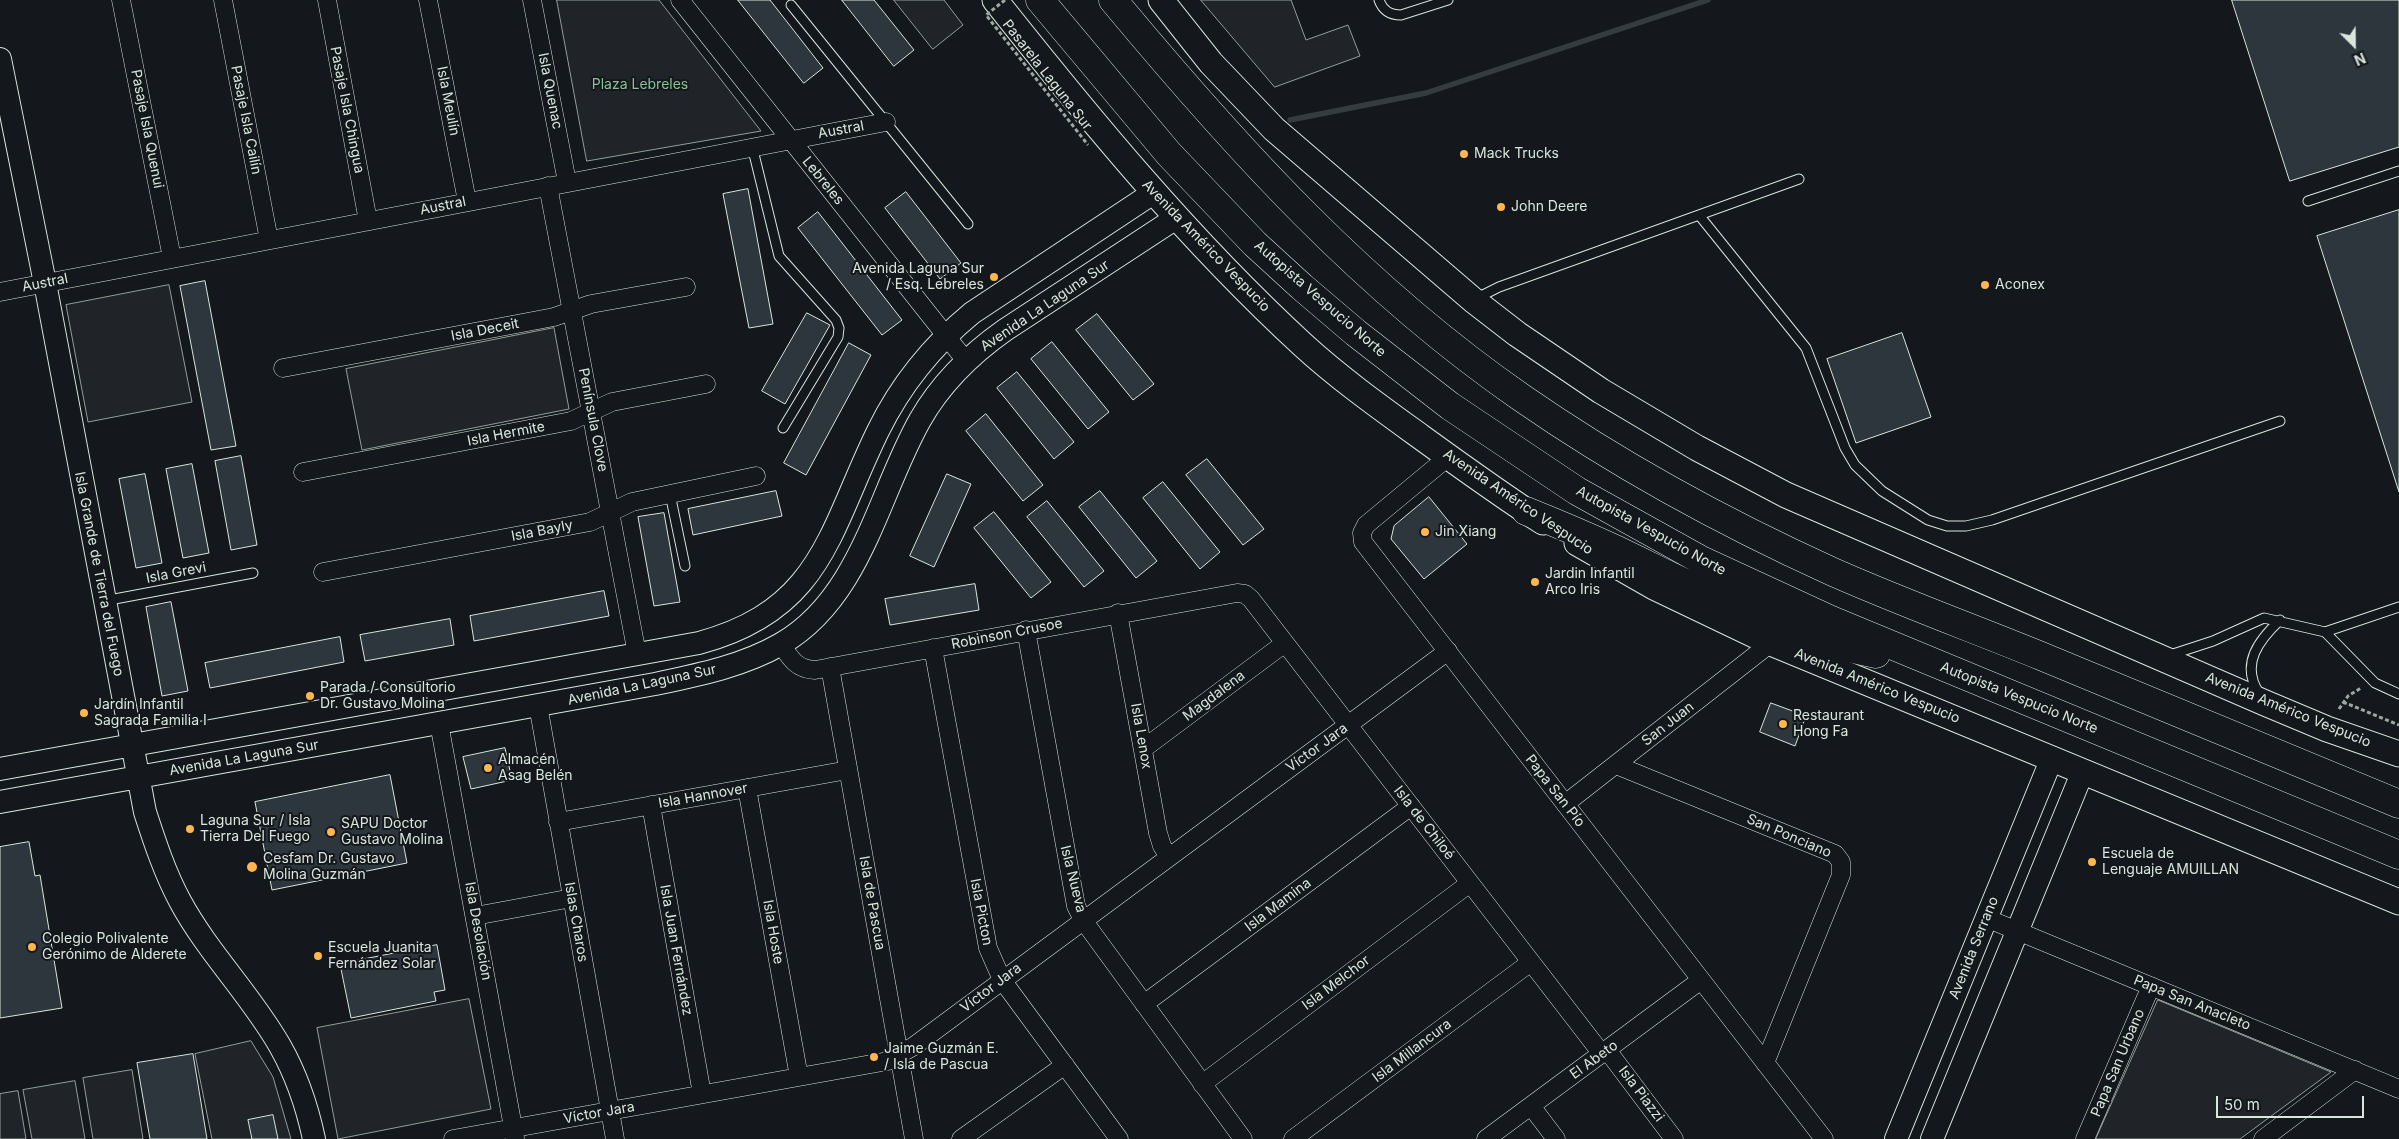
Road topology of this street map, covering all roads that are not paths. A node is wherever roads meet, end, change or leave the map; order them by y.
1 (121, 0) edge
2 (223, 0) edge
3 (327, 0) edge
4 (428, 0) edge
5 (532, 0) edge
6 (680, 0) edge
7 (995, 0) edge
8 (1040, 0) edge
9 (1113, 0) edge
10 (1161, 0) edge
11 (1379, 0) edge
12 (1448, 0) edge
13 (791, 5) dead end
14 (0, 59) edge
15 (886, 122) junction
16 (789, 139) junction
17 (752, 146) junction
18 (2399, 171) edge
19 (1798, 179) dead end
20 (567, 182) junction
21 (548, 186) junction
22 (1153, 193) junction
23 (467, 201) junction
24 (2308, 201) dead end
25 (1699, 215) junction
26 (1176, 218) junction
27 (368, 221) junction
28 (968, 224) dead end
29 (269, 240) junction
30 (172, 258) junction
31 (45, 283) junction
32 (686, 287) dead end
33 (0, 292) edge
34 (1473, 300) junction
35 (572, 311) junction
36 (946, 335) junction
37 (966, 361) junction
38 (283, 368) dead end
39 (706, 384) dead end
40 (592, 412) junction
41 (2280, 421) dead end
42 (784, 428) dead end
43 (1448, 457) junction
44 (304, 472) dead end
45 (756, 476) dead end
46 (670, 494) junction
47 (1526, 511) junction
48 (611, 512) junction
49 (685, 566) dead end
50 (323, 572) dead end
51 (253, 573) dead end
52 (1245, 594) joint
53 (104, 601) junction
54 (2399, 607) edge
55 (1118, 613) junction
56 (2280, 620) junction
57 (1026, 630) junction
58 (2326, 632) junction
59 (1285, 643) junction
60 (1771, 643) junction
61 (781, 644) junction
62 (933, 648) junction
63 (1448, 651) junction
64 (638, 654) junction
65 (2163, 658) junction
66 (1932, 663) junction
67 (830, 667) junction
68 (2399, 694) edge
69 (2265, 703) junction
70 (538, 705) junction
71 (439, 723) junction
72 (1348, 724) junction
73 (131, 746) junction
74 (1143, 748) junction
75 (2399, 754) edge
76 (2052, 758) junction
77 (1616, 765) junction
78 (0, 769) edge
79 (848, 770) junction
80 (2083, 771) junction
81 (137, 778) junction
82 (747, 788) junction
83 (0, 802) edge
84 (1565, 804) junction
85 (2399, 804) edge
86 (650, 805) junction
87 (1411, 806) junction
88 (558, 822) junction
89 (2399, 855) edge
90 (1169, 857) junction
91 (1470, 883) junction
92 (572, 898) junction
93 (2399, 902) edge
94 (475, 916) junction
95 (1986, 918) junction
96 (1083, 920) junction
97 (2016, 930) junction
98 (1531, 962) junction
99 (1002, 980) junction
100 (1701, 980) junction
101 (2151, 986) junction
102 (1144, 1004) junction
103 (1604, 1052) junction
104 (899, 1055) junction
105 (1765, 1063) junction
106 (1064, 1065) junction
107 (2355, 1070) junction
108 (800, 1077) junction
109 (1202, 1084) junction
110 (2399, 1089) edge
111 (702, 1094) junction
112 (1531, 1106) junction
113 (610, 1111) junction
114 (515, 1134) edge
115 (314, 1139) edge
116 (453, 1139) edge
117 (615, 1139) edge
118 (914, 1139) edge
119 (961, 1139) edge
120 (1120, 1139) edge
121 (1243, 1139) edge
122 (1293, 1139) edge
123 (1486, 1139) edge
124 (1556, 1139) edge
125 (1674, 1139) edge
126 (1824, 1139) edge
127 (1896, 1139) edge
128 (1932, 1139) edge
129 (2085, 1139) edge
130 (2263, 1139) edge

1 - 30 street, Pasaje Isla Quenui
2 - 29 street, Pasaje Isla Cailín
3 - 27 street, Pasaje Isla Chingua
4 - 23 street, Isla Meulín
5 - 20 street, Isla Quenac
6 - 16 street, Lebreles
7 - 22 main road, Avenida Américo Vespucio
8 - 66 highway, Autopista Vespucio Norte
9 - 85 highway
10 - 34 main road, Avenida Américo Vespucio
11 - 12 lane
13 - 15 lane
14 - 31 street, Isla Grande de Tierra del Fuego
15 - 16 street, Austral
15 - 28 lane
16 - 17 street, Austral
16 - 36 street, Lebreles
17 - 20 street, Austral
17 - 42 lane
18 - 24 lane
19 - 25 lane
20 - 21 street, Austral
21 - 23 street, Austral
21 - 35 street, Península Clove
22 - 26 main road, Avenida Américo Vespucio
22 - 36 street
23 - 27 street, Austral
25 - 34 lane
25 - 41 lane
26 - 37 street, Avenida La Laguna Sur
26 - 43 main road, Avenida Américo Vespucio
27 - 29 street, Austral
29 - 30 street, Austral
30 - 31 street, Austral
31 - 33 street, Austral
31 - 53 street, Isla Grande de Tierra del Fuego
32 - 35 street, Isla Deceit
34 - 65 main road, Avenida Américo Vespucio
35 - 38 street, Isla Deceit
35 - 40 street, Península Clove
36 - 37 street, Lebreles
36 - 64 street
37 - 61 street, Avenida La Laguna Sur
39 - 40 street, Isla Hermite
40 - 44 street, Isla Hermite
40 - 48 street, Península Clove
43 - 47 main road, Avenida Américo Vespucio
43 - 63 street, Papa San Pío
45 - 46 street, Isla Bayly
46 - 48 street, Isla Bayly
46 - 49 lane
47 - 60 main road, Avenida Américo Vespucio
47 - 66 highway
48 - 50 street, Isla Bayly
48 - 64 street, Península Clove
51 - 53 lane, Isla Grevi
52 - 55 street, Robinson Crusoe
52 - 59 street, Isla de Chiloé
53 - 73 street, Isla Grande de Tierra del Fuego
54 - 58 lane
55 - 57 street, Robinson Crusoe
55 - 74 street, Isla Lenox
56 - 58 lane
56 - 65 lane
56 - 69 lane
57 - 62 street, Robinson Crusoe
57 - 96 street, Isla Nueva
58 - 68 lane
59 - 72 street, Isla de Chiloé
59 - 74 street, Magdalena
60 - 76 main road, Avenida Américo Vespucio
60 - 77 street, San Juan
61 - 67 street, Robinson Crusoe
61 - 70 street, Avenida La Laguna Sur
62 - 67 street, Robinson Crusoe
62 - 99 street, Isla Picton
63 - 72 street, Víctor Jara
63 - 84 street, Papa San Pío
64 - 73 street
65 - 69 main road, Avenida Américo Vespucio
66 - 89 highway, Autopista Vespucio Norte
67 - 79 street, Isla de Pascua
69 - 75 main road, Avenida Américo Vespucio
70 - 71 street, Avenida La Laguna Sur
70 - 88 street, Islas Charos
71 - 81 street, Avenida La Laguna Sur
71 - 94 street, Isla Desolación
72 - 87 street, Isla de Chiloé
72 - 90 street, Víctor Jara
73 - 78 street
73 - 81 street, Isla Grande de Tierra del Fuego
74 - 90 street, Isla Lenox
76 - 80 main road, Avenida Américo Vespucio
76 - 95 street, Avenida Serrano
77 - 84 street, San Juan
77 - 105 street, San Ponciano
79 - 82 street, Isla Hannover
79 - 104 street, Isla de Pascua
80 - 93 main road, Avenida Américo Vespucio
80 - 97 street
81 - 83 street, Avenida La Laguna Sur
81 - 115 street, Isla Grande de Tierra del Fuego
82 - 86 street, Isla Hannover
82 - 108 street, Isla Hoste
84 - 100 street, Papa San Pío
86 - 88 street, Isla Hannover
86 - 111 street, Isla Juan Fernández
87 - 91 street, Isla de Chiloé
87 - 102 street, Isla Mamina
88 - 92 street, Islas Charos
90 - 96 street, Víctor Jara
91 - 98 street, Isla de Chiloé
91 - 109 street, Isla Melchor
92 - 94 street
92 - 113 street, Islas Charos
94 - 114 street, Isla Desolación
95 - 97 street, Papa San Anacleto
95 - 127 street, Avenida Serrano
96 - 99 street, Víctor Jara
96 - 102 street, Isla Nueva
97 - 101 street, Papa San Anacleto
97 - 128 street
98 - 103 street, Isla de Chiloé
98 - 122 street, Isla Millancura
99 - 104 street, Víctor Jara
99 - 106 street, Isla Picton
100 - 103 street, El Abeto
100 - 105 street, Papa San Pío
101 - 107 street, Papa San Anacleto
101 - 129 street, Papa San Urbano
102 - 109 street, Isla Nueva
103 - 112 street, El Abeto
103 - 125 street, Isla Piazzi
104 - 108 street, Víctor Jara
104 - 118 street, Isla de Pascua
105 - 126 street, Papa San Pío
106 - 119 street
106 - 120 street, Isla Picton
107 - 110 street, Papa San Anacleto
107 - 130 street
108 - 111 street, Víctor Jara
109 - 121 street, Isla Nueva
111 - 113 street, Víctor Jara
112 - 123 street, El Abeto
112 - 124 street
113 - 114 street, Víctor Jara
113 - 117 street, Islas Charos
114 - 116 street, Víctor Jara

